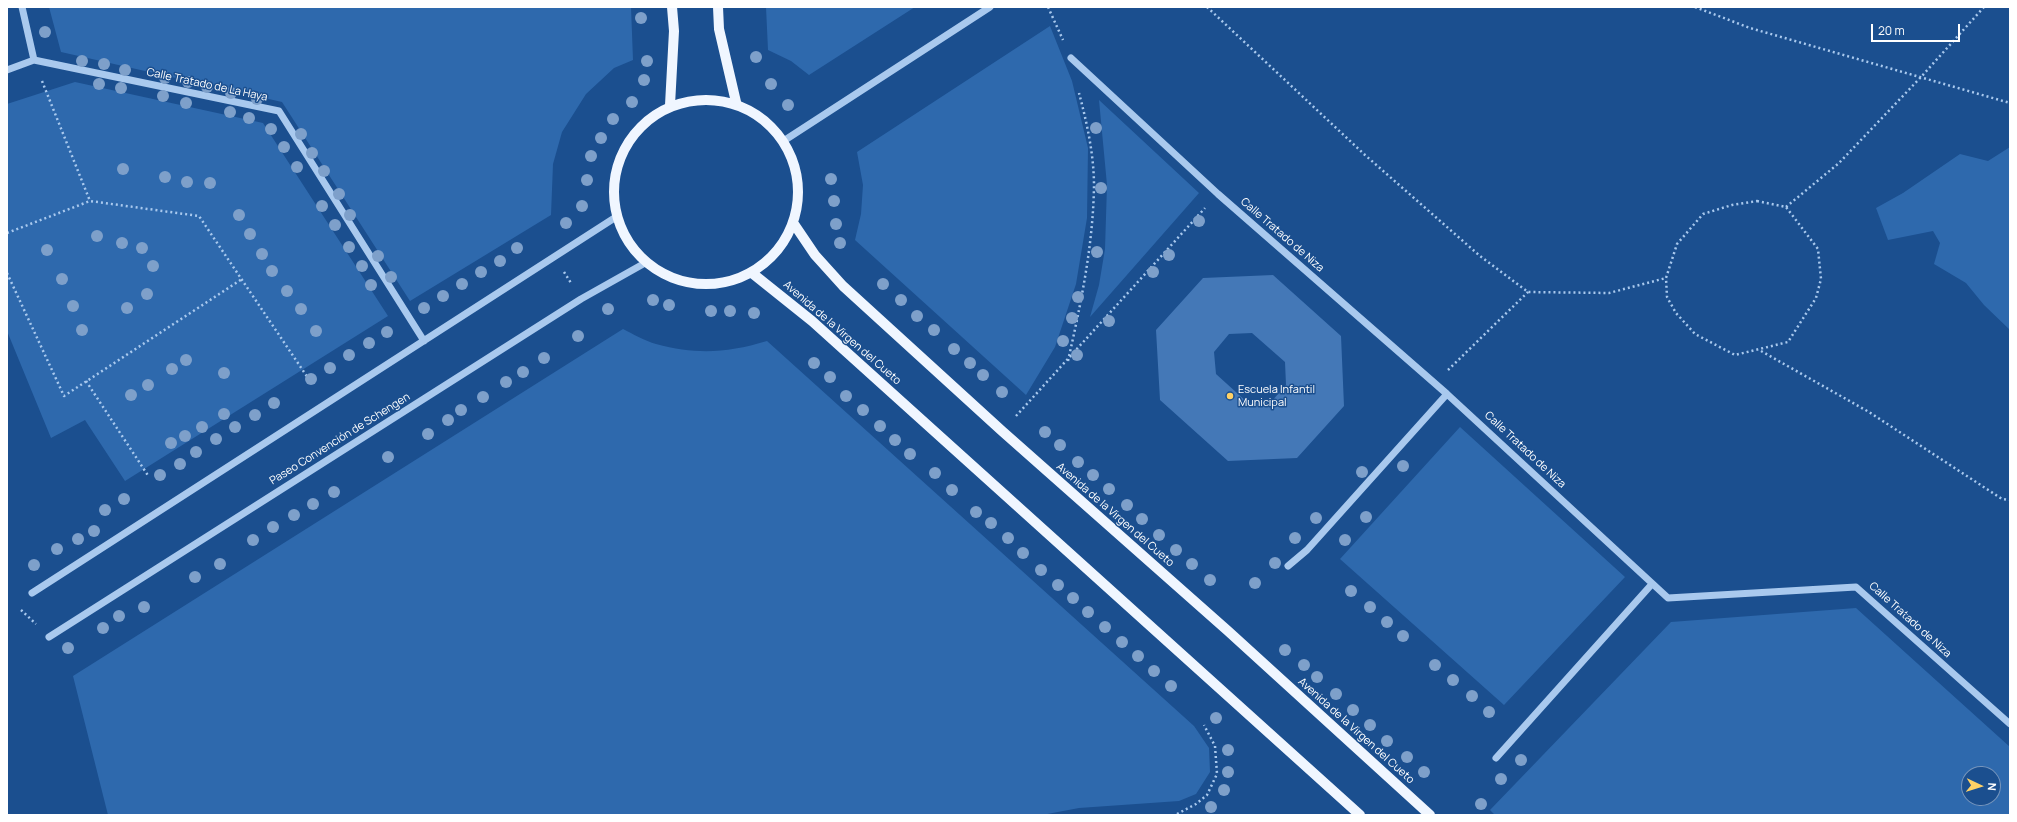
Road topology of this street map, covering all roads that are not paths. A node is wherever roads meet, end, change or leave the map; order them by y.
1 (22, 7) edge
2 (672, 7) edge
3 (718, 7) edge
4 (990, 7) edge
5 (1071, 58) road end
6 (34, 60) junction
7 (7, 70) edge
8 (736, 102) junction
9 (670, 105) junction
10 (785, 140) junction
11 (616, 217) junction
12 (794, 224) junction
13 (645, 263) junction
14 (752, 273) junction
15 (424, 341) junction
16 (1447, 394) junction
17 (1288, 566) dead end
18 (1652, 584) junction
19 (32, 593) dead end
20 (49, 637) road end
21 (2010, 724) edge
22 (1496, 758) dead end
23 (1360, 815) edge
24 (1430, 815) edge

1 - 6 street
2 - 9 main road
3 - 8 main road
4 - 10 street
5 - 16 street, Calle Tratado de Niza
6 - 7 street
6 - 15 street, Calle Tratado de La Haya
8 - 9 main road
8 - 10 main road
9 - 11 main road
10 - 12 main road
11 - 13 main road
11 - 15 street
12 - 14 main road
12 - 24 main road, Avenida de la Virgen del Cueto
13 - 14 main road
13 - 20 street, Paseo Convención de Schengen
14 - 23 main road, Avenida de la Virgen del Cueto
15 - 19 street
16 - 17 street
16 - 18 street, Calle Tratado de Niza
18 - 21 street, Calle Tratado de Niza
18 - 22 street

